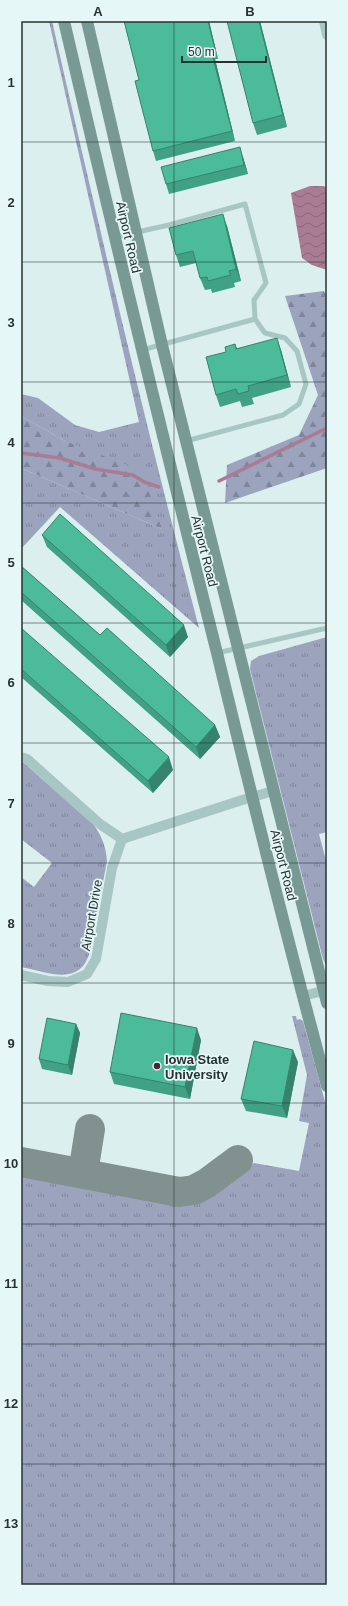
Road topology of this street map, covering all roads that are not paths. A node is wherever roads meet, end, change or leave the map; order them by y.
1 (64, 21) edge
2 (87, 21) edge
3 (324, 21) edge
4 (327, 35) edge
5 (136, 233) junction
6 (114, 238) junction
7 (255, 319) junction
8 (162, 345) junction
9 (141, 350) junction
10 (186, 441) junction
11 (327, 628) edge
12 (237, 648) junction
13 (216, 653) junction
14 (21, 757) edge
15 (273, 791) junction
16 (252, 797) junction
17 (122, 839) junction
18 (21, 975) edge
19 (325, 990) edge
20 (302, 996) junction
21 (327, 1003) edge
22 (327, 1086) edge

1 - 6 main road, Airport Road
2 - 5 main road, Airport Road
3 - 4 street
5 - 6 lane
5 - 7 lane
5 - 8 main road, Airport Road
6 - 9 main road, Airport Road
7 - 8 lane
7 - 10 lane
8 - 9 lane
8 - 10 main road, Airport Road
9 - 13 main road, Airport Road
10 - 12 main road, Airport Road
11 - 12 lane
12 - 13 lane
12 - 15 main road, Airport Road
13 - 16 main road, Airport Road
14 - 17 street
15 - 16 street
15 - 19 main road, Airport Road
16 - 17 street
16 - 20 main road, Airport Road
17 - 18 street, Airport Drive
19 - 20 street
19 - 21 main road, Airport Road
20 - 22 main road, Airport Road

